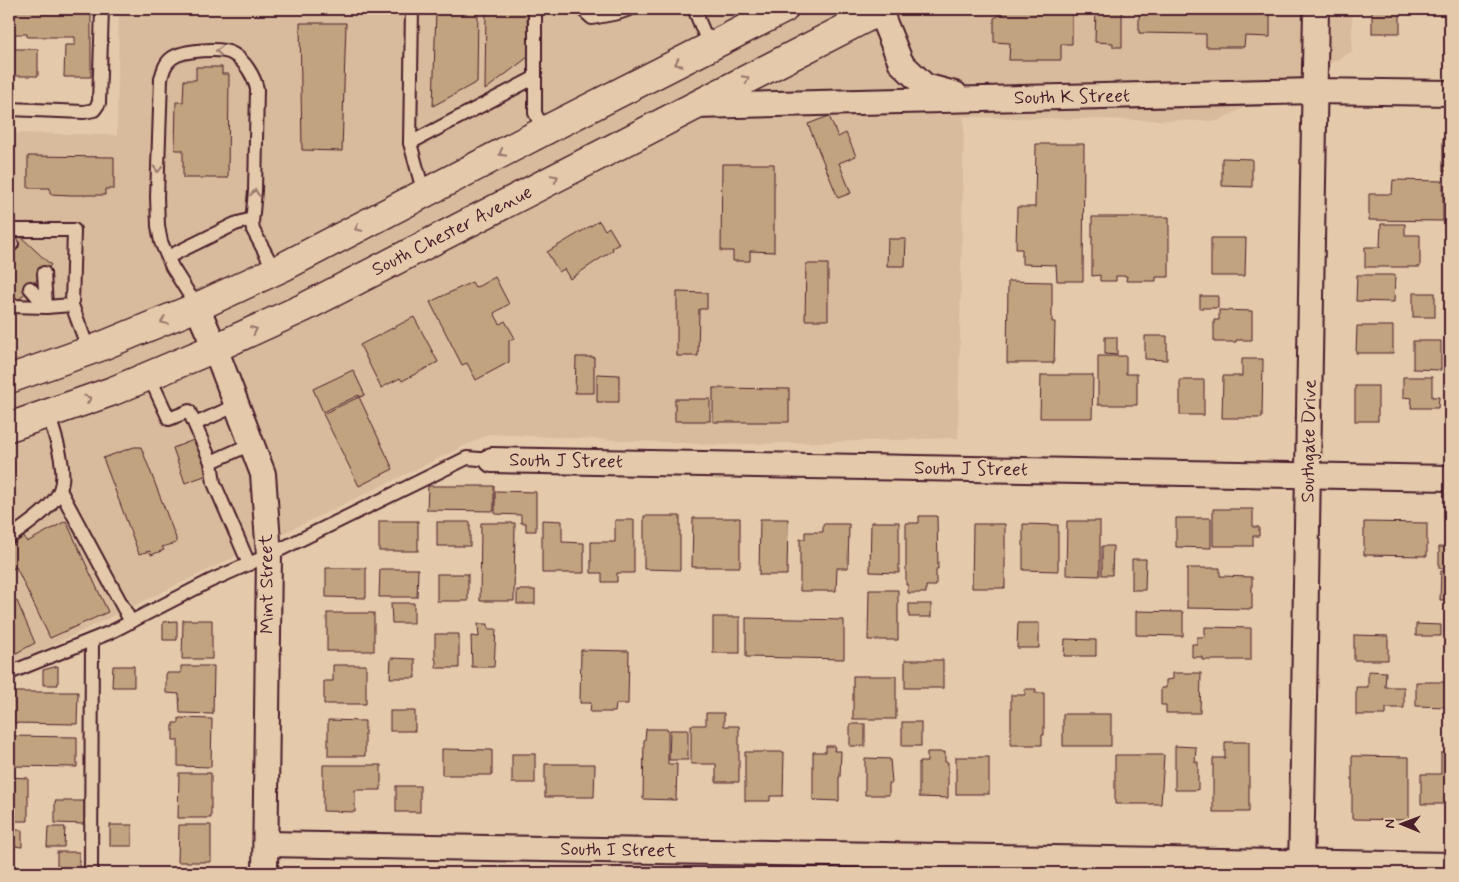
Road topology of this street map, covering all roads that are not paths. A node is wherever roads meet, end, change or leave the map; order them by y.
1 (102, 9) edge
2 (412, 9) edge
3 (535, 9) edge
4 (582, 9) edge
5 (630, 9) edge
6 (694, 9) edge
7 (784, 9) edge
8 (880, 9) edge
9 (1316, 9) edge
10 (710, 47) junction
11 (534, 78) junction
12 (1314, 91) junction
13 (1450, 93) edge
14 (976, 100) junction
15 (694, 106) junction
16 (9, 109) edge
17 (544, 130) junction
18 (410, 143) junction
19 (424, 194) junction
20 (252, 219) junction
21 (9, 230) edge
22 (168, 257) junction
23 (275, 271) junction
24 (44, 273) dead end
25 (30, 288) dead end
26 (72, 305) junction
27 (11, 306) dead end
28 (46, 307) junction
29 (197, 307) junction
30 (215, 348) junction
31 (89, 351) junction
32 (149, 376) junction
33 (9, 379) edge
34 (237, 406) junction
35 (48, 413) junction
36 (195, 424) junction
37 (9, 427) edge
38 (251, 444) junction
39 (492, 460) joint
40 (211, 462) junction
41 (1308, 476) junction
42 (1450, 478) edge
43 (60, 490) junction
44 (9, 538) edge
45 (259, 559) junction
46 (131, 622) junction
47 (92, 640) junction
48 (9, 673) edge
49 (266, 844) junction
50 (1450, 865) edge
51 (1301, 868) edge
52 (91, 873) edge
53 (265, 873) edge

1 - 16 lane
2 - 18 lane
3 - 11 lane
4 - 5 lane
6 - 10 lane
7 - 10 main road
8 - 14 street
15 -> 8 main road, South Chester Avenue
9 - 12 street, Southgate Drive
10 -> 17 main road
11 - 17 lane
11 - 18 lane
12 - 13 street, South K Street
12 - 14 street, South K Street
12 - 41 street, Southgate Drive
14 - 15 street, South K Street
30 -> 15 main road, South Chester Avenue
17 -> 19 main road
18 - 19 lane
19 -> 23 main road
20 - 22 lane
20 -> 22 lane
20 - 23 lane
21 - 26 lane
22 - 29 lane
23 - 29 main road
24 - 28 lane
25 - 28 lane
26 - 28 lane
26 - 31 lane
27 - 28 lane
29 - 30 street, Mint Street
29 -> 31 main road
30 - 32 main road, South Chester Avenue
30 - 34 street, Mint Street
31 - 33 main road
35 -> 32 main road, South Chester Avenue
32 - 36 lane
34 - 36 lane
34 - 38 street, Mint Street
35 - 37 main road, South Chester Avenue
35 - 43 lane
36 - 40 lane
38 - 40 lane
38 - 45 street, Mint Street
39 - 41 street, South J Street
39 - 45 lane
40 - 45 lane
41 - 42 street, South J Street
41 - 51 street, Southgate Drive
43 - 44 lane
43 - 46 lane
45 - 46 lane
45 - 49 street, Mint Street
46 - 47 lane
47 - 48 lane
47 - 52 lane
49 - 51 street, South I Street
49 - 53 street, Mint Street
50 - 51 street, South I Street

